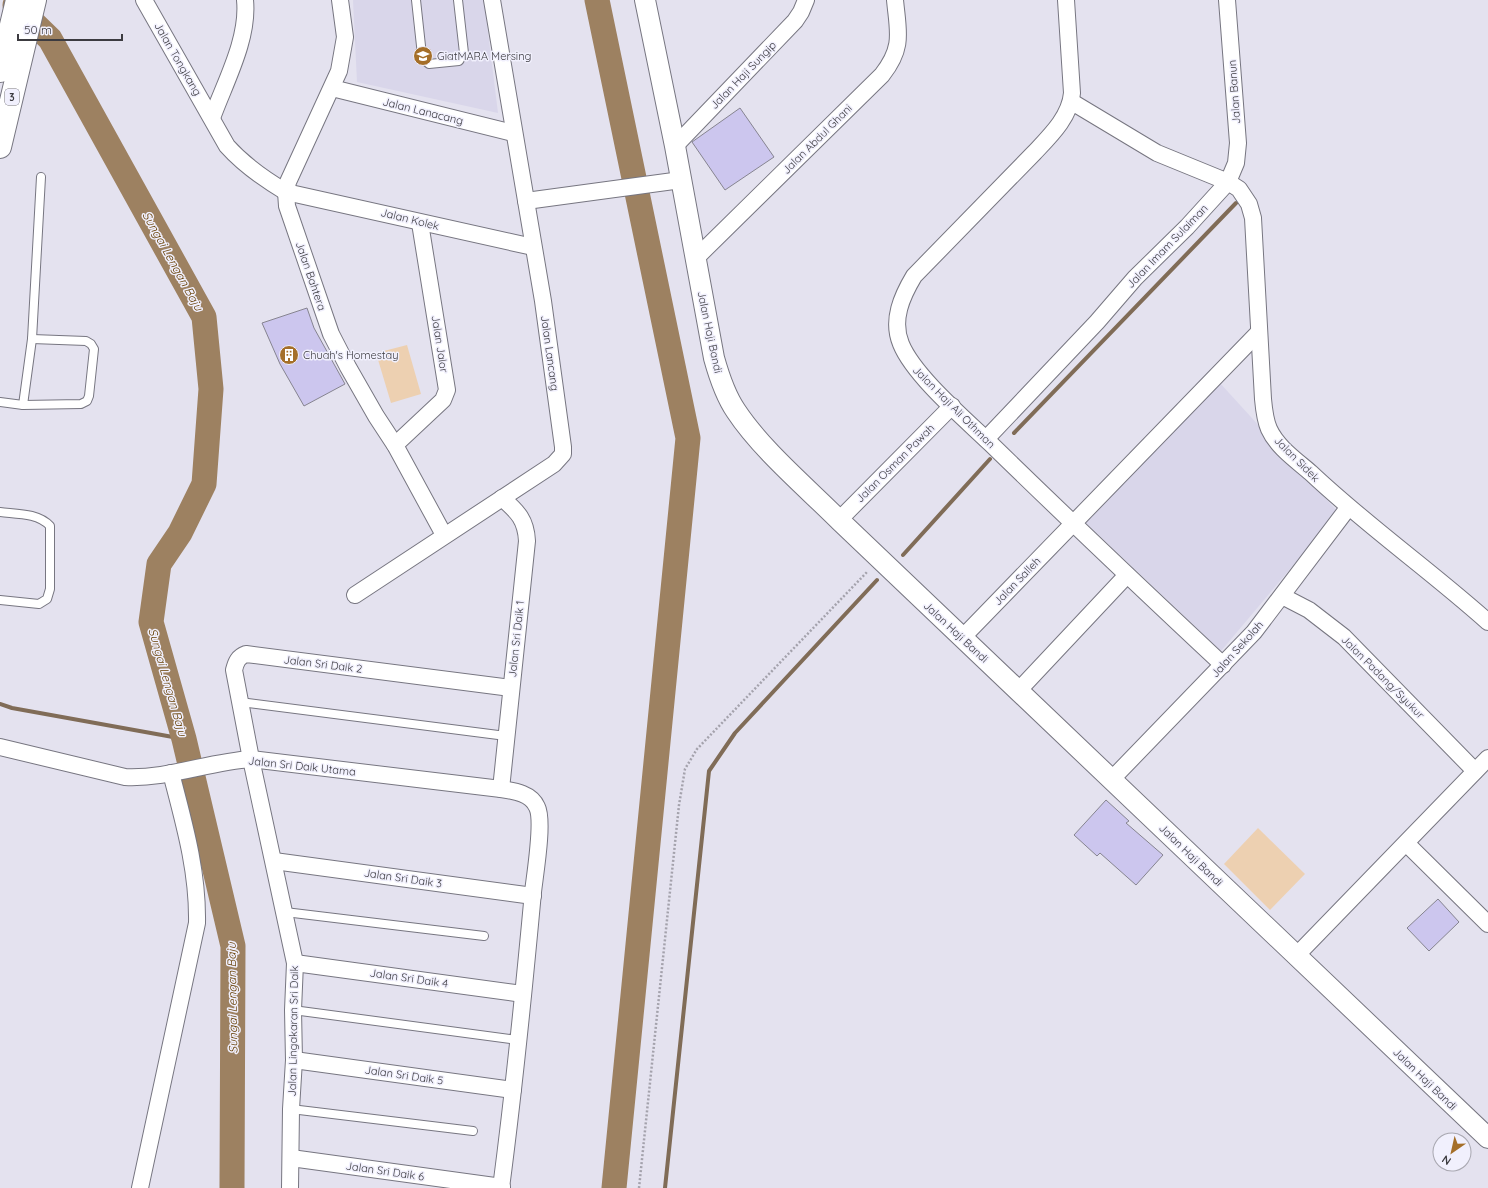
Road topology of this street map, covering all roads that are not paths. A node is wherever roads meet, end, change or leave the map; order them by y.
1 (17, 0) edge
2 (35, 0) edge
3 (144, 0) edge
4 (245, 0) edge
5 (340, 0) edge
6 (416, 0) edge
7 (458, 0) edge
8 (645, 0) edge
9 (806, 0) edge
10 (895, 0) edge
11 (1066, 0) edge
12 (1227, 0) edge
13 (493, 2) edge
14 (16, 44) junction
15 (0, 71) edge
16 (332, 88) junction
17 (1072, 102) junction
18 (212, 118) junction
19 (514, 133) junction
20 (675, 146) junction
21 (0, 147) edge
22 (41, 177) dead end
23 (681, 180) junction
24 (1228, 182) junction
25 (286, 192) junction
26 (526, 201) junction
27 (420, 223) junction
28 (533, 247) junction
29 (696, 258) junction
30 (1258, 333) junction
31 (32, 339) junction
32 (0, 402) edge
33 (23, 405) junction
34 (952, 406) junction
35 (986, 439) junction
36 (395, 445) junction
37 (502, 498) junction
38 (1348, 508) junction
39 (0, 512) edge
40 (838, 520) junction
41 (1072, 523) junction
42 (444, 535) junction
43 (1127, 575) junction
44 (356, 595) dead end
45 (1282, 596) junction
46 (0, 600) edge
47 (1488, 622) edge
48 (962, 638) junction
49 (1223, 666) junction
50 (511, 688) junction
51 (1019, 690) junction
52 (240, 702) junction
53 (506, 736) junction
54 (0, 746) edge
55 (1488, 758) edge
56 (250, 759) junction
57 (1475, 771) junction
58 (177, 772) junction
59 (1112, 779) junction
60 (501, 789) junction
61 (1407, 844) junction
62 (274, 860) junction
63 (533, 896) junction
64 (284, 912) junction
65 (1488, 924) edge
66 (484, 936) dead end
67 (1296, 956) junction
68 (295, 963) junction
69 (523, 994) junction
70 (293, 1010) junction
71 (518, 1040) junction
72 (294, 1060) junction
73 (513, 1090) junction
74 (291, 1109) junction
75 (473, 1131) dead end
76 (1488, 1138) edge
77 (291, 1158) junction
78 (140, 1188) edge
79 (290, 1188) edge
80 (502, 1188) edge

1 - 14 highway, 3
2 - 14 highway, 3
3 - 18 street, Jalan Tongkang
4 - 18 street
5 - 16 street, Jalan Bahtera
6 - 7 lane
8 - 20 street, Jalan Haji Bandi
9 - 20 street, Jalan Haji Sungip
10 - 29 street, Jalan Abdul Ghani
11 - 17 street
12 - 24 street, Jalan Banun
13 - 19 street, Jalan Lancang
14 - 15 highway, 3
14 - 21 highway, 3
16 - 19 street, Jalan Lanacang
16 - 25 street, Jalan Bahtera
17 - 24 street
17 - 34 street, Jalan Haji Ali Othman
18 - 25 street, Jalan Tongkang
19 - 26 street, Jalan Lancang
20 - 23 street, Jalan Haji Bandi
22 - 31 lane
23 - 26 street
23 - 29 street, Jalan Haji Bandi
24 - 30 street, Jalan Sidek
24 - 35 street, Jalan Imam Sulaiman
25 - 27 street, Jalan Kolek
25 - 36 street, Jalan Bahtera
26 - 28 street, Jalan Lancang
27 - 28 street, Jalan Kolek
27 - 36 street, Jalan Jalor
28 - 37 street, Jalan Lancang
29 - 40 street, Jalan Haji Bandi
30 - 38 street, Jalan Sidek
30 - 41 street, Jalan Salleh
31 - 33 lane
31 - 33 lane
32 - 33 lane
34 - 35 street, Jalan Haji Ali Othman
34 - 40 street, Jalan Osman Pawah
35 - 41 street, Jalan Haji Ali Othman
36 - 42 street, Jalan Bahtera
37 - 42 street, Jalan Lancang
37 - 50 street, Jalan Sri Daik 1
38 - 45 street, Jalan Sekolah
38 - 47 street, Jalan Sidek
39 - 46 lane
40 - 48 street, Jalan Haji Bandi
41 - 43 street, Jalan Haji Ali Othman
41 - 48 street, Jalan Salleh
42 - 44 street, Jalan Lancang
43 - 49 street, Jalan Haji Ali Othman
43 - 51 street
45 - 49 street, Jalan Sekolah
45 - 57 street, Jalan Padang/Syukur
48 - 51 street, Jalan Haji Bandi
49 - 59 street, Jalan Sekolah
50 - 52 street, Jalan Sri Daik 2
50 - 53 street, Jalan Sri Daik 1
51 - 59 street, Jalan Haji Bandi
52 - 53 lane
52 - 56 street, Jalan Sri Daik 2
53 - 60 street, Jalan Sri Daik 1
54 - 58 street, Jalan Sri Daik Utama
55 - 57 street
56 - 58 street, Jalan Sri Daik Utama
56 - 60 street, Jalan Sri Daik Utama
56 - 62 street, Jalan Lingakaran Sri Daik
57 - 61 street
58 - 78 street
59 - 67 street, Jalan Haji Bandi
60 - 63 street, Jalan Sri Daik Utama
61 - 65 street
61 - 67 street
62 - 63 street, Jalan Sri Daik 3
62 - 64 street, Jalan Lingakaran Sri Daik
63 - 69 street
64 - 66 lane
64 - 68 street, Jalan Lingakaran Sri Daik
67 - 76 street, Jalan Haji Bandi
68 - 69 street, Jalan Sri Daik 4
68 - 70 street, Jalan Lingakaran Sri Daik
69 - 71 street
70 - 71 lane
70 - 72 street, Jalan Lingakaran Sri Daik
71 - 73 street
72 - 73 street, Jalan Sri Daik 5
72 - 74 street, Jalan Lingakaran Sri Daik
73 - 80 street
74 - 75 lane
74 - 77 street, Jalan Lingakaran Sri Daik
77 - 79 street, Jalan Lingakaran Sri Daik
77 - 80 street, Jalan Sri Daik 6

